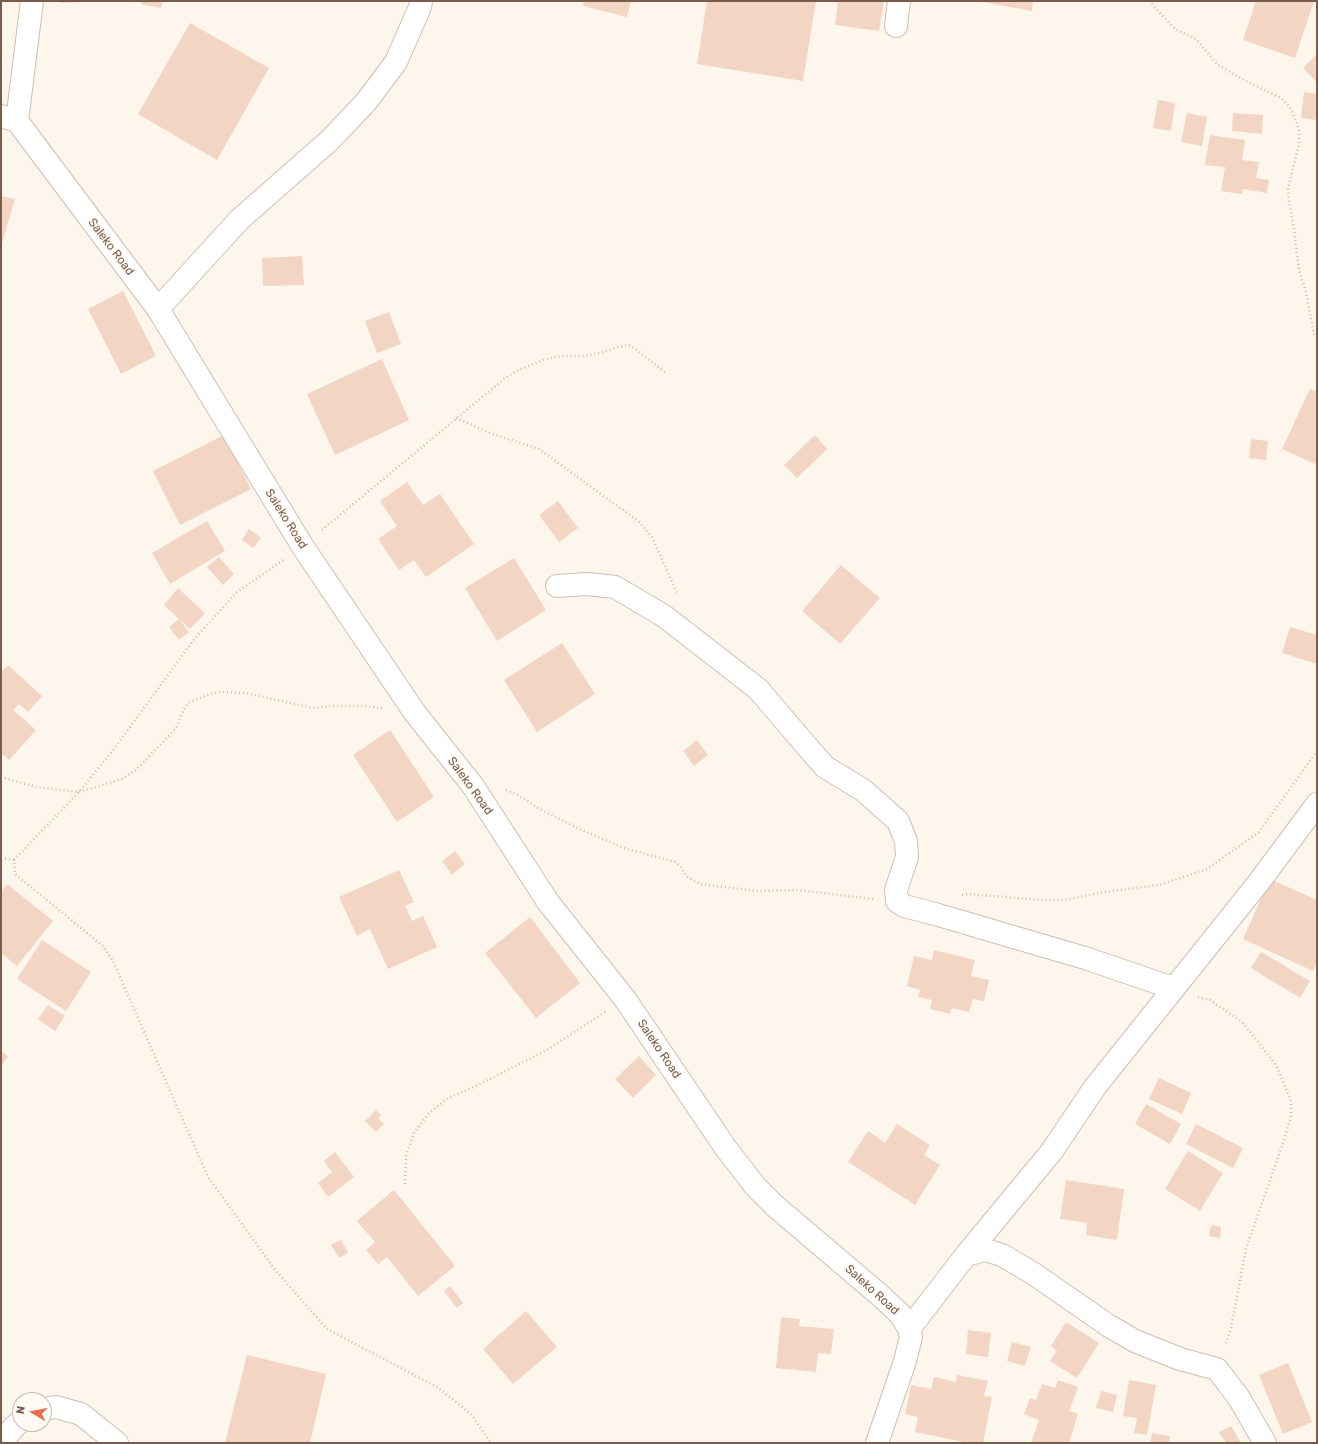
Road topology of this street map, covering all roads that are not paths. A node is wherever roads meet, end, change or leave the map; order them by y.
1 (32, 1) edge
2 (421, 1) edge
3 (899, 1) edge
4 (896, 26) dead end
5 (9, 118) edge
6 (158, 309) junction
7 (557, 586) dead end
8 (1317, 804) edge
9 (1173, 988) junction
10 (966, 1255) junction
11 (909, 1329) junction
12 (52, 1408) edge
13 (12, 1429) edge
14 (1, 1443) edge
15 (117, 1443) edge
16 (877, 1443) edge
17 (1265, 1443) edge

1 - 5 street
2 - 6 street
3 - 4 street
5 - 6 street, Saleko Road
6 - 11 street, Saleko Road
7 - 9 street
8 - 9 street
9 - 10 street
10 - 11 street
10 - 17 street
11 - 16 street
12 - 15 street
13 - 14 street

